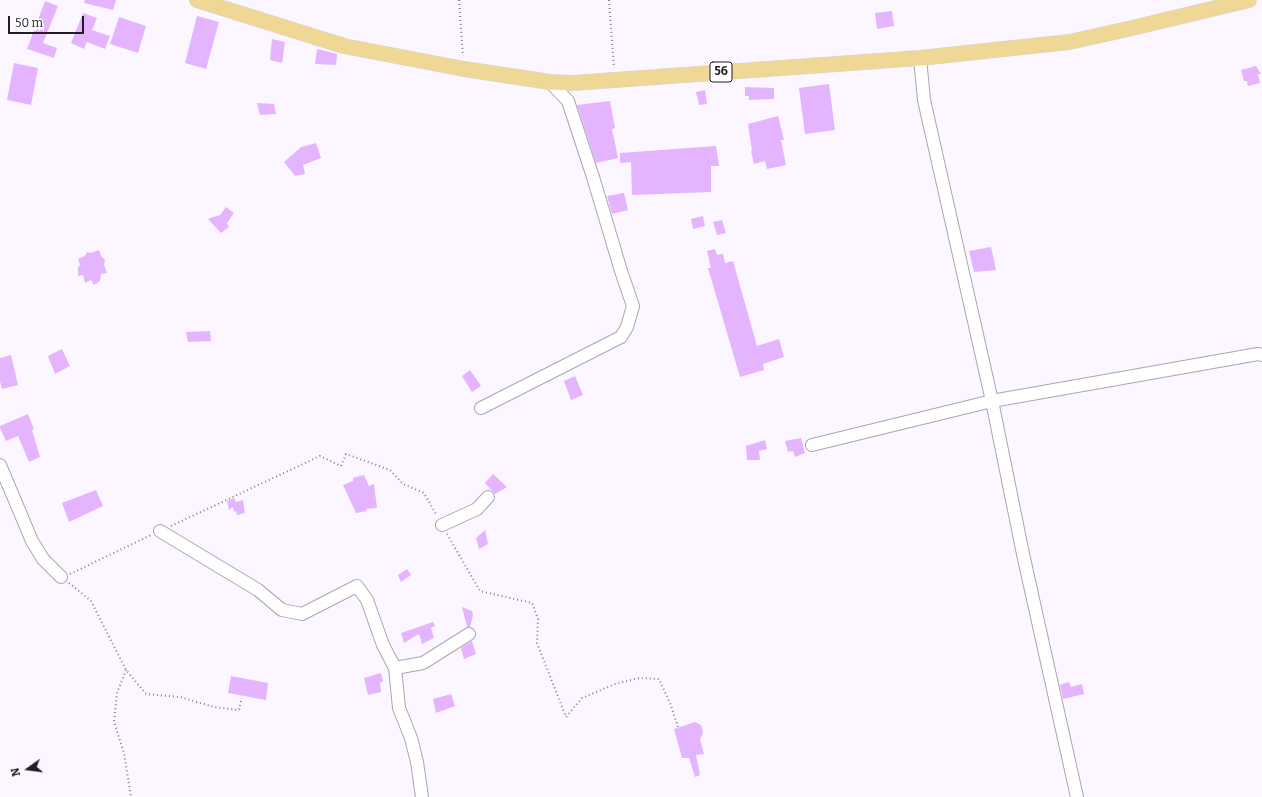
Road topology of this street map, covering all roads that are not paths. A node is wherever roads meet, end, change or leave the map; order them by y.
1 (197, 0) edge
2 (1249, 0) edge
3 (920, 58) junction
4 (550, 82) junction
5 (1262, 355) edge
6 (992, 402) junction
7 (481, 408) dead end
8 (812, 445) dead end
9 (0, 465) edge
10 (488, 497) dead end
11 (442, 525) road end
12 (160, 531) road end
13 (61, 577) road end
14 (469, 634) dead end
15 (395, 668) junction
16 (422, 797) edge
17 (1077, 797) edge

1 - 4 main road, 56
2 - 3 main road, 56
3 - 4 main road, 56
3 - 6 street
4 - 7 street
5 - 6 street
6 - 8 street
6 - 17 street
9 - 13 street
10 - 11 street
12 - 15 street
14 - 15 street
15 - 16 street

